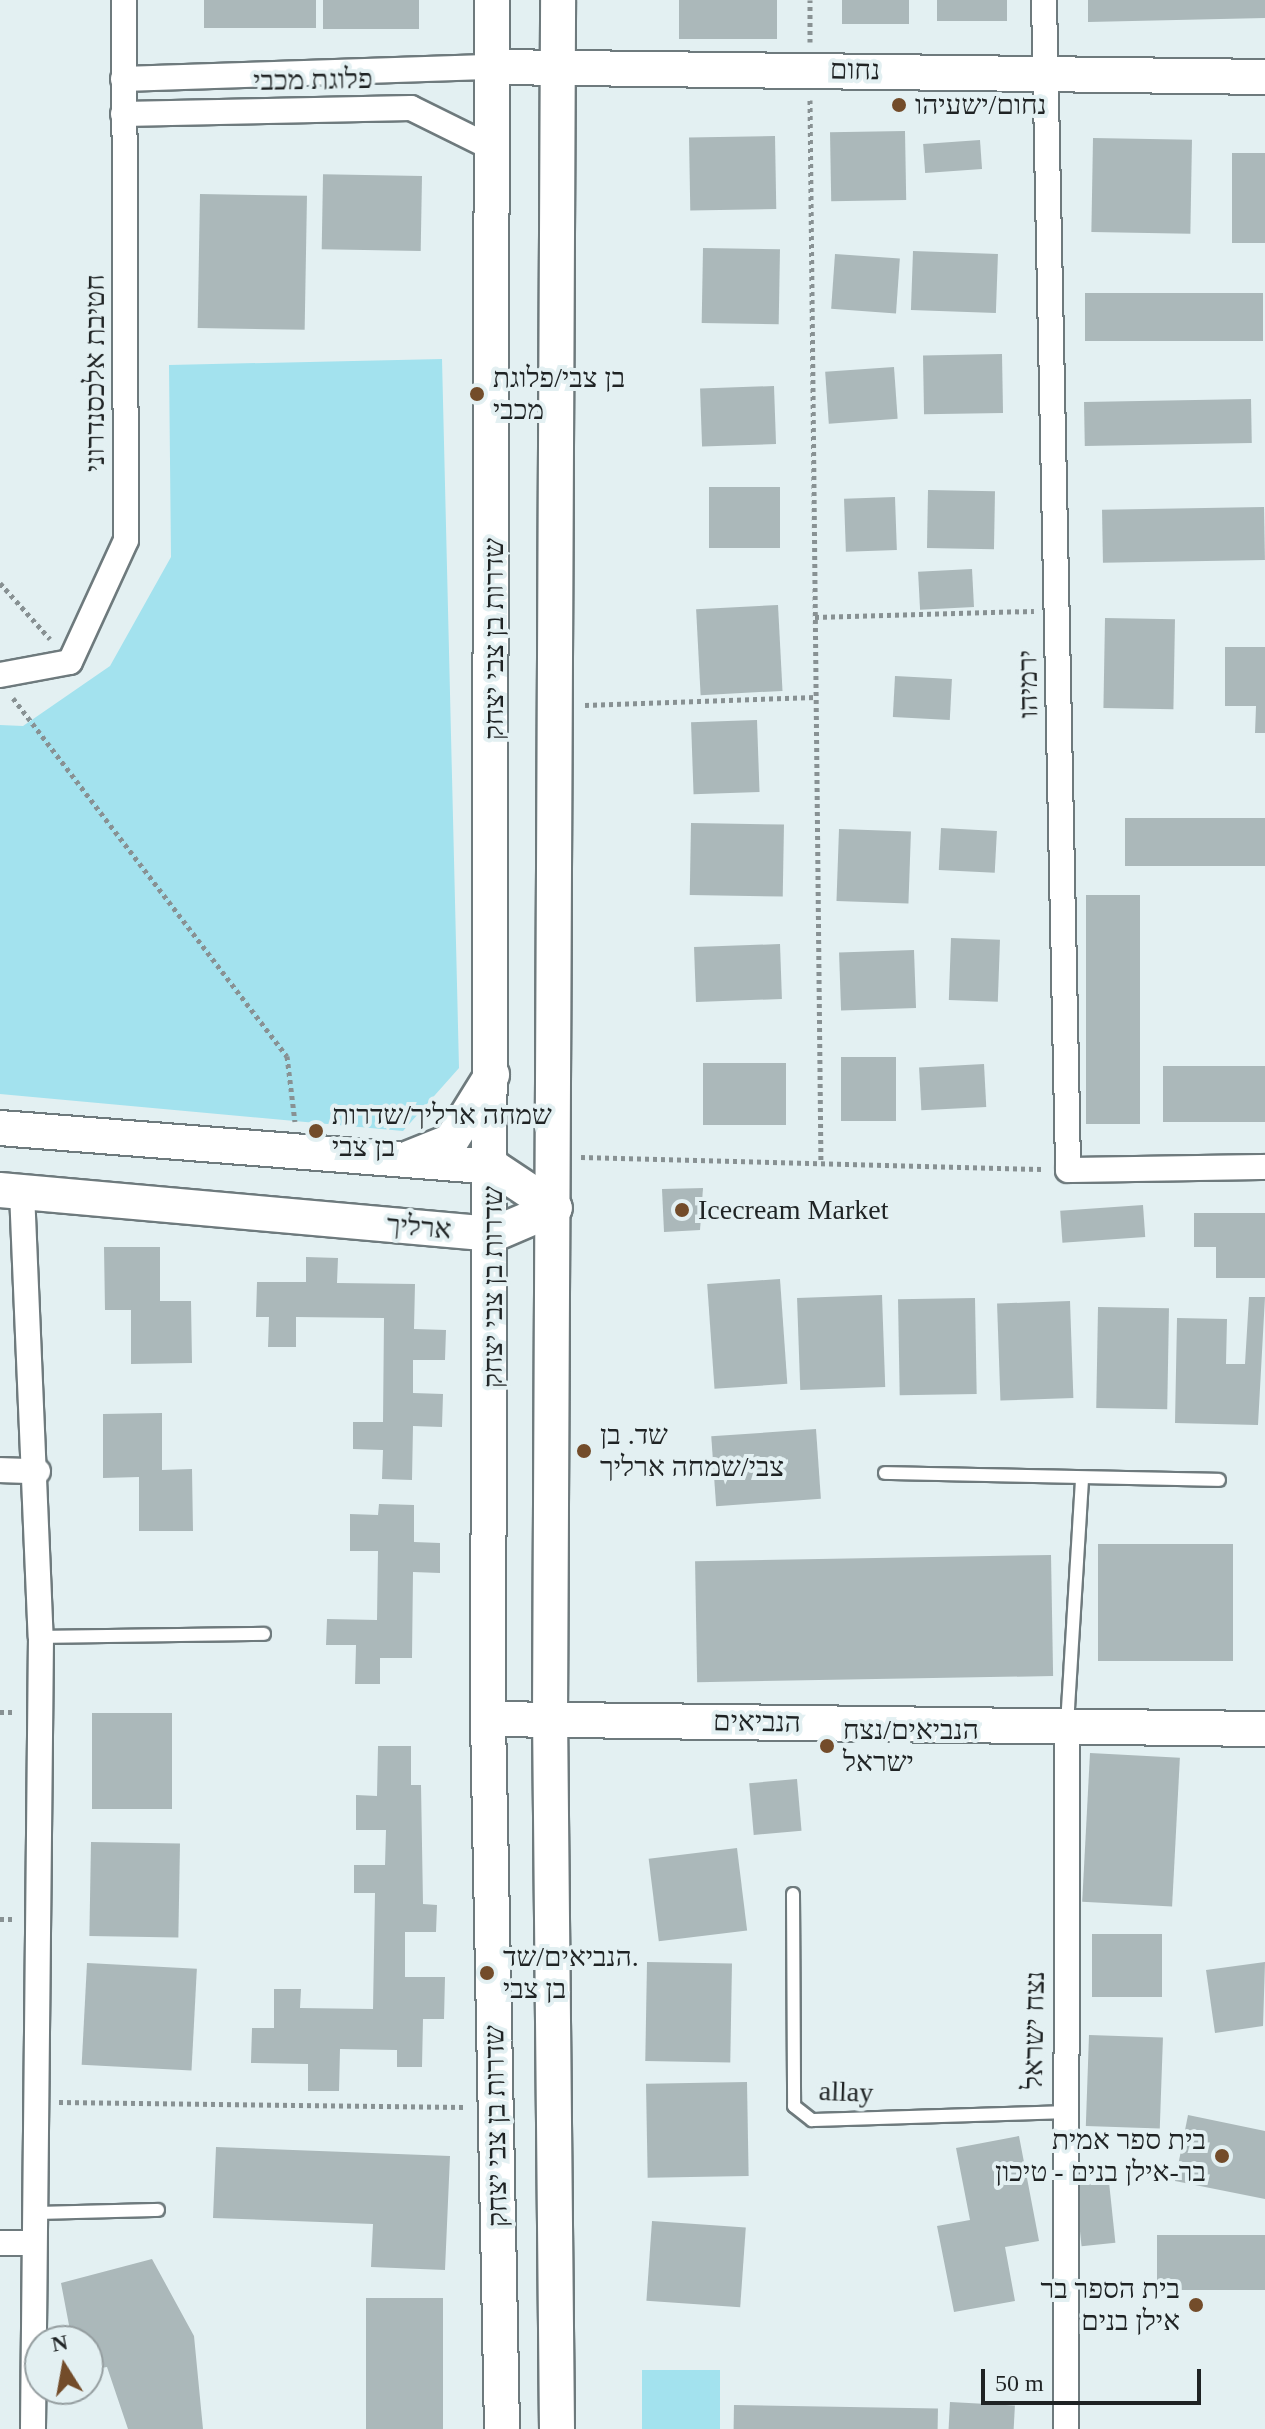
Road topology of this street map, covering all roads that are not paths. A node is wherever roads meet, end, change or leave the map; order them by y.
1 (124, 0) edge
2 (492, 0) edge
3 (558, 0) edge
4 (1044, 0) edge
5 (494, 67) junction
6 (559, 69) junction
7 (1045, 73) junction
8 (1265, 77) edge
9 (123, 79) junction
10 (123, 114) junction
11 (494, 149) junction
12 (5, 684) edge
13 (494, 1071) junction
14 (0, 1128) edge
15 (407, 1159) junction
16 (493, 1167) junction
17 (1265, 1167) edge
18 (11, 1191) edge
19 (555, 1208) junction
20 (494, 1234) junction
21 (0, 1470) edge
22 (38, 1471) junction
23 (885, 1473) dead end
24 (1219, 1480) dead end
25 (1082, 1481) junction
26 (264, 1634) dead end
27 (41, 1637) junction
28 (488, 1719) junction
29 (550, 1719) junction
30 (1067, 1727) junction
31 (1265, 1729) edge
32 (793, 1894) dead end
33 (1063, 2112) junction
34 (158, 2210) dead end
35 (33, 2213) junction
36 (0, 2243) edge
37 (32, 2243) junction
38 (33, 2429) edge
39 (502, 2429) edge
40 (557, 2429) edge
41 (1066, 2429) edge

1 - 9 street, חטיבת אלכסנדרוני
2 - 5 main road, שדרות בן צבי יצחק
3 - 6 main road, שדרות בן צבי יצחק
4 - 7 street, ירמיהו
5 - 6 main road, נחום
5 - 9 street, פלוגת מכבי
5 - 11 main road, שדרות בן צבי יצחק
6 - 7 main road, נחום
6 - 19 main road, שדרות בן צבי יצחק
7 - 8 main road, נחום
7 - 17 street, ירמיהו
9 - 10 street, חטיבת אלכסנדרוני
10 - 11 street, פלוגת מכבי
10 - 12 street, חטיבת אלכסנדרוני
11 - 13 main road, שדרות בן צבי יצחק
13 - 15 main road
13 - 16 main road, שדרות בן צבי יצחק
14 - 15 main road
15 - 16 main road
16 - 19 main road
16 - 20 main road, שדרות בן צבי יצחק
18 - 20 main road, ארליך
18 - 22 street
19 - 20 main road, ארליך
19 - 29 main road, שדרות בן צבי יצחק
20 - 28 main road, שדרות בן צבי יצחק
21 - 22 street
22 - 27 street
23 - 25 lane
24 - 25 lane
25 - 30 lane
26 - 27 lane
27 - 35 street
28 - 29 main road, הנביאים
28 - 39 main road, שדרות בן צבי יצחק
29 - 30 main road, הנביאים
29 - 40 main road, שדרות בן צבי יצחק
30 - 31 main road, הנביאים
30 - 33 street, נצח ישראל
32 - 33 lane, allay
33 - 41 street, נצח ישראל
34 - 35 lane
35 - 37 street
36 - 37 street
37 - 38 street

